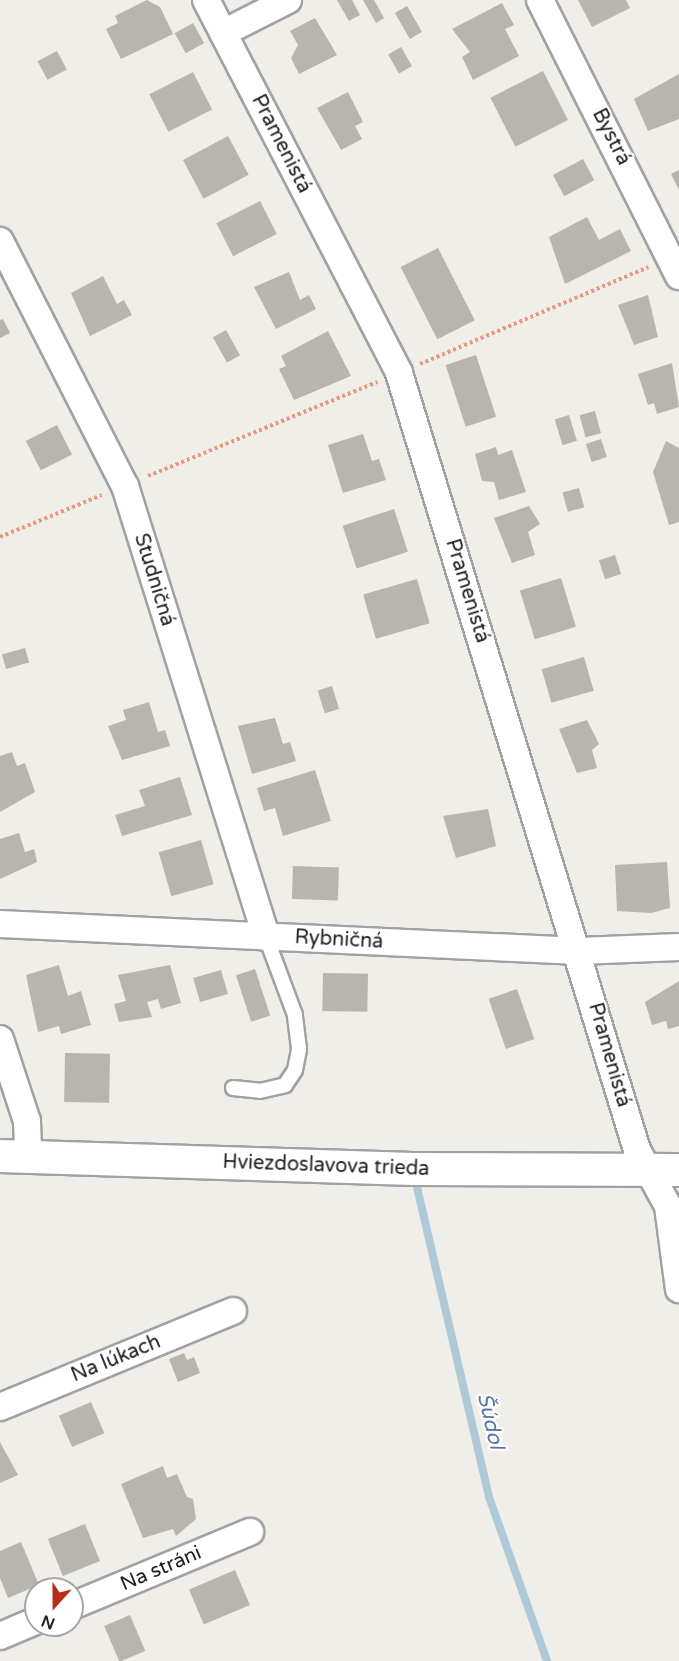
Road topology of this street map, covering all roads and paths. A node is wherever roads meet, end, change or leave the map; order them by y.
1 (206, 0) edge
2 (288, 0) edge
3 (540, 0) edge
4 (223, 33) junction
5 (0, 242) edge
6 (676, 266) edge
7 (399, 373) junction
8 (125, 486) junction
9 (0, 537) edge
10 (0, 924) edge
11 (266, 937) junction
12 (679, 947) edge
13 (579, 951) junction
14 (0, 1039) edge
15 (233, 1088) dead end
16 (14, 1156) edge
17 (666, 1170) edge
18 (679, 1288) edge
19 (232, 1311) dead end
20 (0, 1407) edge
21 (250, 1532) dead end
22 (84, 1601) edge
23 (24, 1626) edge
24 (0, 1636) edge

1 - 4 street, Pramenistá
2 - 4 street
3 - 6 street, Bystrá
4 - 7 street, Pramenistá
5 - 8 street, Studničná
6 - 7 path
7 - 8 path
7 - 13 street, Pramenistá
8 - 9 path
8 - 11 street, Studničná
10 - 11 street, Rybničná
11 - 13 street, Rybničná
11 - 15 lane
12 - 13 street, Rybničná
13 - 17 street, Pramenistá
14 - 16 street
16 - 17 street, Hviezdoslavova trieda
17 - 18 street, Pramenistá
19 - 20 street, Na lúkach
21 - 22 street, Na stráni
23 - 24 street

